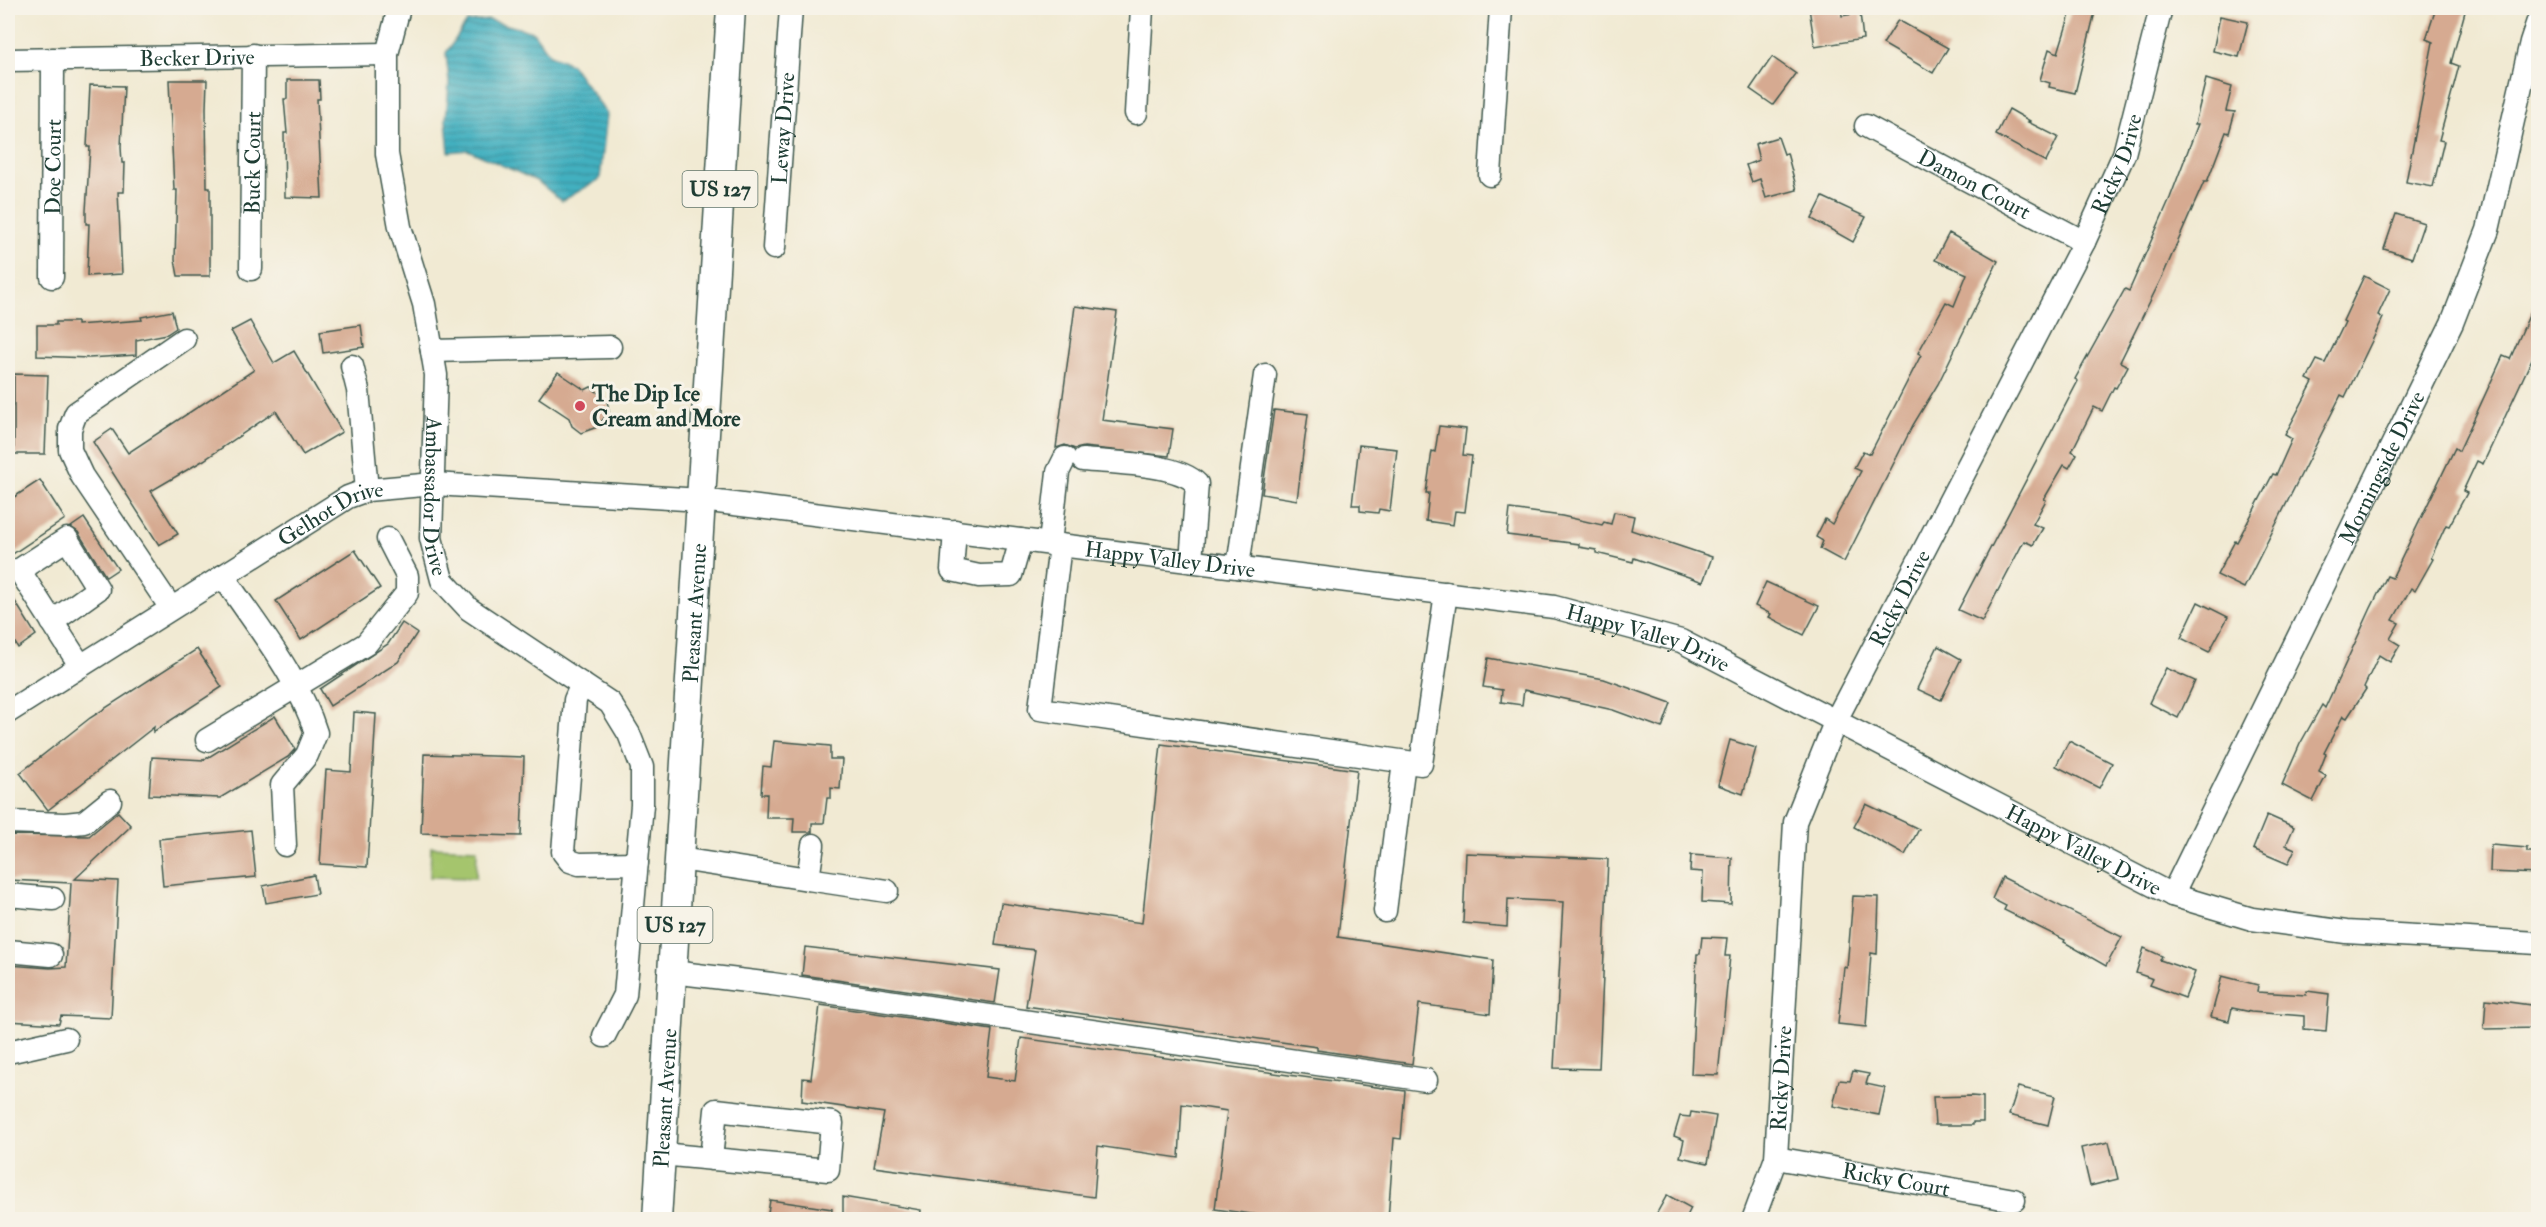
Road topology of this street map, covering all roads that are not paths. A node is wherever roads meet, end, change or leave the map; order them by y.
1 (399, 8) edge
2 (731, 8) edge
3 (791, 8) edge
4 (1142, 8) edge
5 (1501, 8) edge
6 (2161, 8) edge
7 (2538, 21) edge
8 (387, 54) junction
9 (253, 55) junction
10 (53, 59) junction
11 (8, 60) edge
12 (1136, 113) dead end
13 (1866, 126) dead end
14 (1490, 174) dead end
15 (2084, 242) junction
16 (774, 248) dead end
17 (251, 269) dead end
18 (52, 277) dead end
19 (184, 339) dead end
20 (610, 347) dead end
21 (432, 351) junction
22 (352, 366) dead end
23 (1265, 375) dead end
24 (434, 484) junction
25 (367, 490) junction
26 (702, 500) junction
27 (955, 531) junction
28 (388, 539) dead end
29 (1021, 540) junction
30 (1055, 544) junction
31 (1191, 561) junction
32 (1238, 567) junction
33 (223, 576) junction
34 (1446, 593) junction
35 (171, 608) junction
36 (52, 622) dead end
37 (80, 665) junction
38 (582, 684) junction
39 (294, 685) junction
40 (11, 702) edge
41 (1836, 720) junction
42 (207, 740) dead end
43 (1404, 762) junction
44 (110, 801) dead end
45 (8, 822) edge
46 (285, 845) dead end
47 (813, 845) dead end
48 (680, 859) junction
49 (637, 863) junction
50 (808, 879) junction
51 (887, 891) dead end
52 (8, 895) edge
53 (2172, 895) junction
54 (53, 899) dead end
55 (1385, 911) dead end
56 (2538, 943) edge
57 (8, 951) edge
58 (51, 955) dead end
59 (672, 972) junction
60 (604, 1036) dead end
61 (66, 1039) dead end
62 (8, 1052) edge
63 (1426, 1080) dead end
64 (661, 1154) junction
65 (1776, 1158) junction
66 (711, 1159) junction
67 (2014, 1200) dead end
68 (657, 1220) edge
69 (1753, 1220) edge

1 - 8 street, Ambassador Drive
2 - 26 main road, Pleasant Avenue / US 127
3 - 16 street, Leway Drive
4 - 12 street
5 - 14 street
6 - 15 street, Ricky Drive
7 - 53 street, Morningside Drive
8 - 9 street, Becker Drive
8 - 21 street, Ambassador Drive
9 - 10 street, Becker Drive
9 - 17 street, Buck Court
10 - 11 street, Becker Drive
10 - 18 street, Doe Court
13 - 15 street, Damon Court
15 - 41 street, Ricky Drive
19 - 35 street
20 - 21 street
21 - 24 street, Ambassador Drive
22 - 25 street
23 - 32 street
24 - 25 street, Gelhot Drive
24 - 26 street, Gelhot Drive
24 - 38 street, Ambassador Drive
25 - 33 street, Gelhot Drive
26 - 27 street, Happy Valley Drive
26 - 48 main road, Pleasant Avenue / US 127
27 - 29 street, Happy Valley Drive
27 - 29 street
28 - 39 street
29 - 30 street, Happy Valley Drive
30 - 31 street, Happy Valley Drive
30 - 31 street
30 - 43 street
31 - 32 street, Happy Valley Drive
32 - 34 street, Happy Valley Drive
33 - 35 street, Gelhot Drive
33 - 39 street
34 - 41 street, Happy Valley Drive
34 - 43 street
35 - 37 street, Gelhot Drive
36 - 37 street
37 - 40 street, Gelhot Drive
38 - 49 street, Ambassador Drive
38 - 49 street
39 - 42 street
39 - 46 street
41 - 53 street, Happy Valley Drive
41 - 65 street, Ricky Drive
43 - 55 street
44 - 45 street
47 - 50 street
48 - 50 street
48 - 59 main road, Pleasant Avenue / US 127
49 - 60 street, Ambassador Drive
50 - 51 street
52 - 54 street
53 - 56 street, Happy Valley Drive
57 - 58 street
59 - 63 street
59 - 64 main road, Pleasant Avenue / US 127
61 - 62 street
64 - 66 street
64 - 68 main road, Pleasant Avenue / US 127
65 - 67 street, Ricky Court
65 - 69 street, Ricky Drive
66 - 66 street

